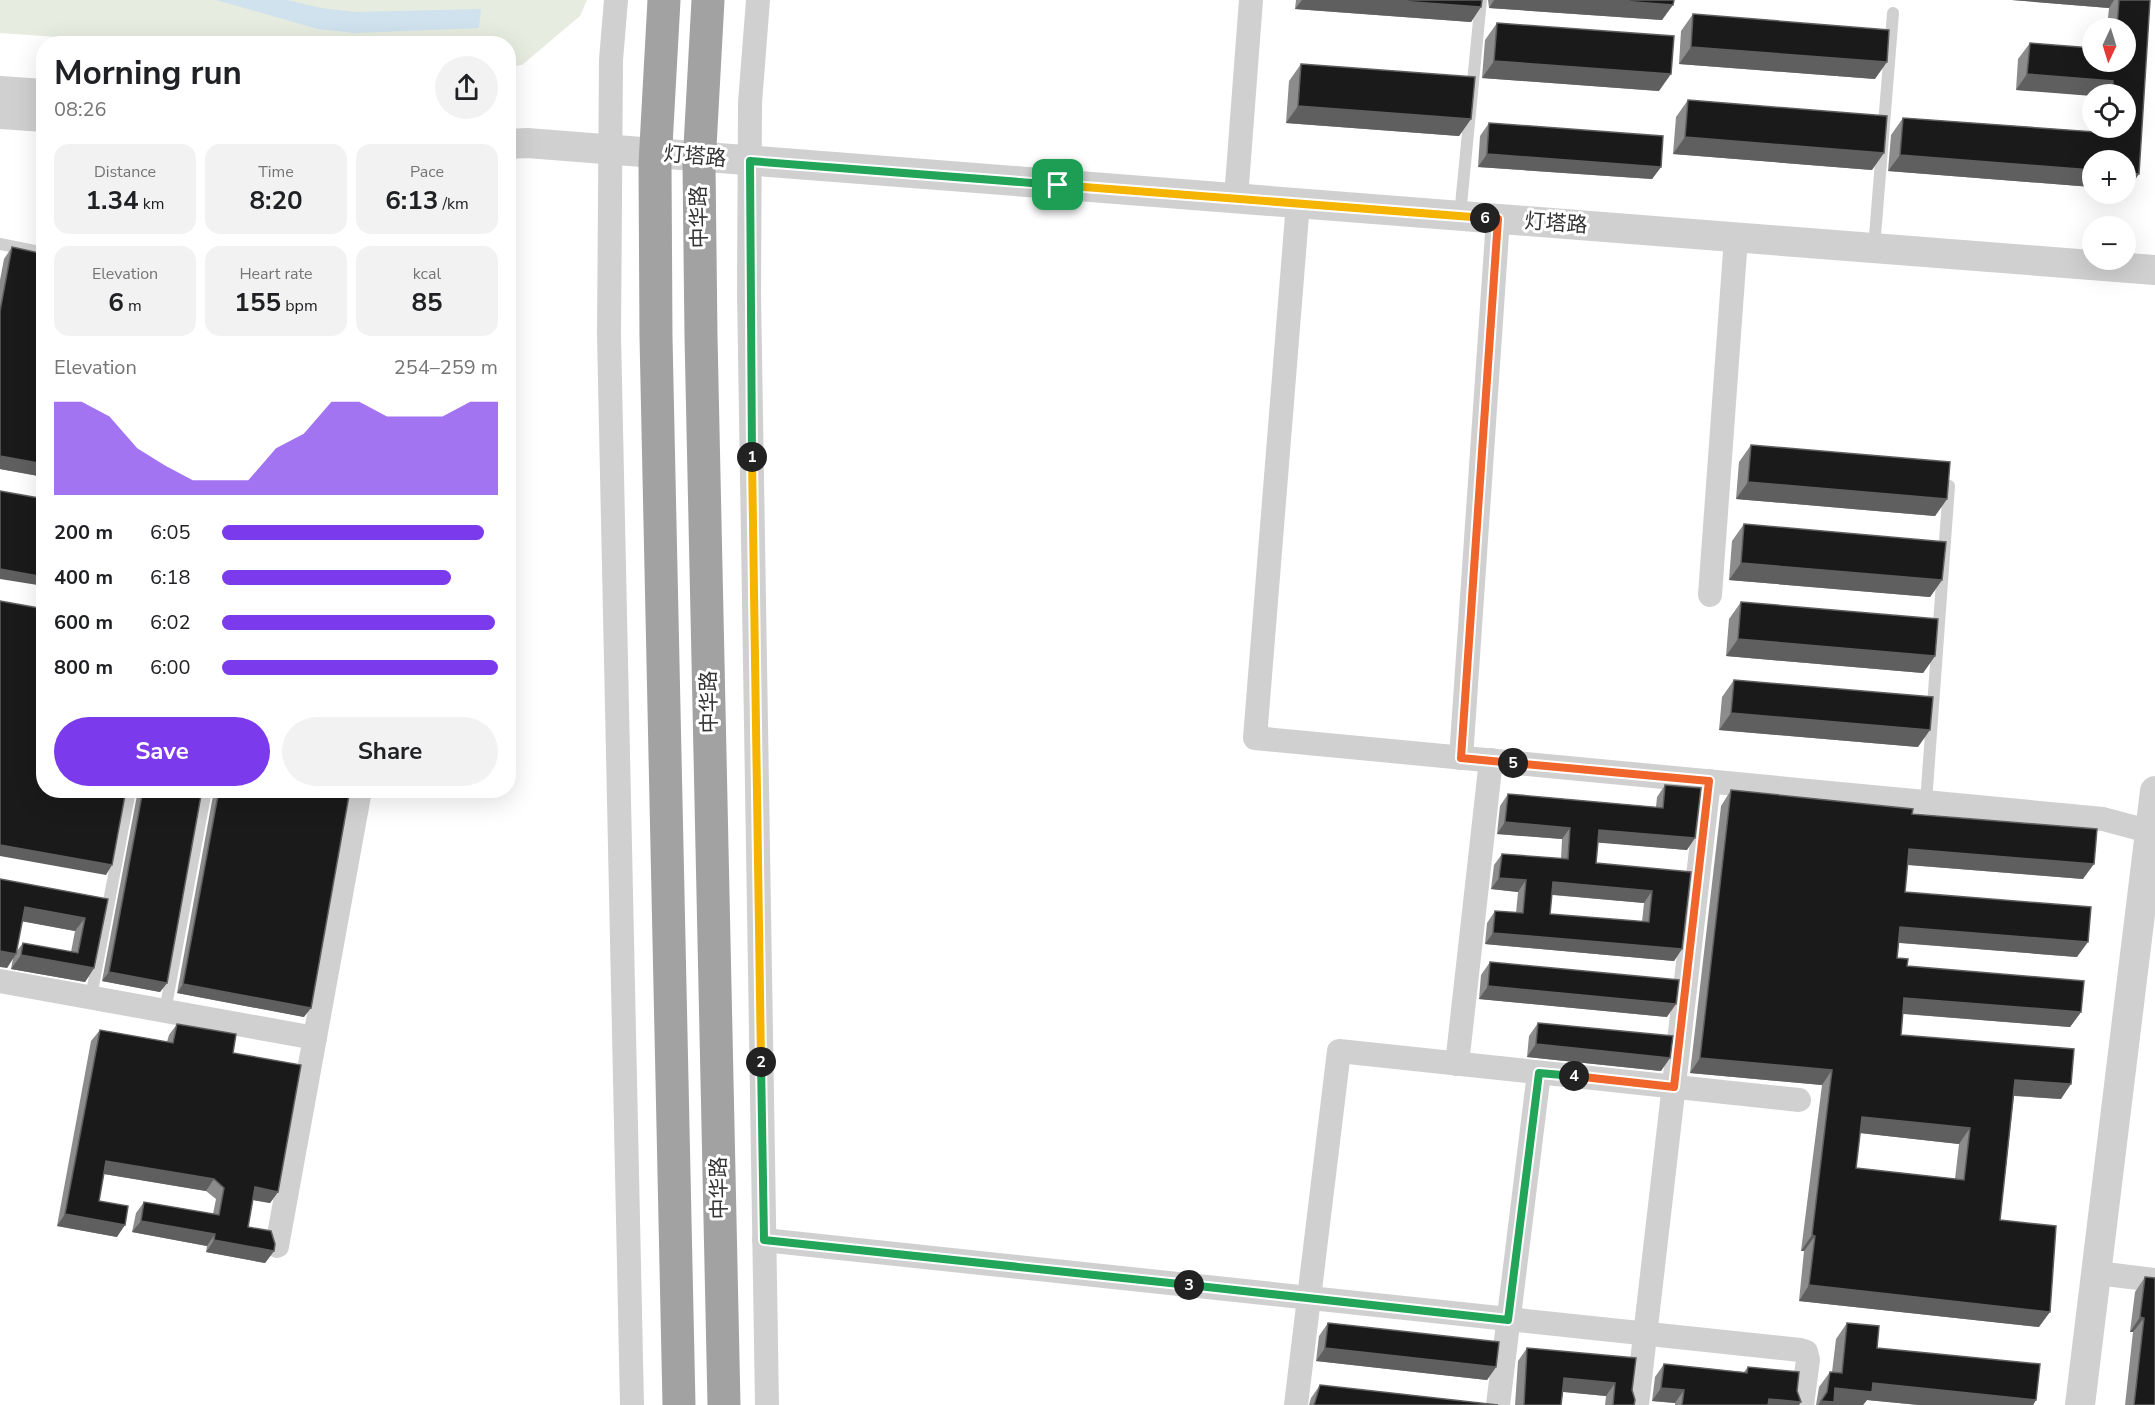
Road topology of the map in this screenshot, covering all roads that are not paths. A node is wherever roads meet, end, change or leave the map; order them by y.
1 (616, 0) edge
2 (664, 0) edge
3 (708, 0) edge
4 (758, 0) edge
5 (1251, 0) edge
6 (1481, 0) edge
7 (1893, 13) dead end
8 (0, 91) edge
9 (36, 93) edge
10 (0, 114) edge
11 (36, 116) edge
12 (516, 142) edge
13 (611, 150) junction
14 (656, 153) junction
15 (699, 157) junction
16 (750, 161) junction
17 (1236, 198) junction
18 (1298, 204) junction
19 (1460, 216) junction
20 (1498, 219) junction
21 (1736, 237) junction
22 (0, 244) edge
23 (1874, 248) junction
24 (36, 251) edge
25 (2155, 270) edge
26 (1949, 486) edge
27 (1710, 595) dead end
28 (1461, 758) junction
29 (1491, 760) junction
30 (1709, 781) junction
31 (2155, 791) edge
32 (128, 798) edge
33 (205, 798) edge
34 (359, 798) edge
35 (1926, 802) junction
36 (2153, 832) edge
37 (0, 981) edge
38 (91, 997) junction
39 (165, 1011) junction
40 (315, 1038) junction
41 (1457, 1064) junction
42 (1539, 1073) junction
43 (1674, 1087) junction
44 (1799, 1100) dead end
45 (764, 1240) junction
46 (277, 1246) edge
47 (2097, 1273) junction
48 (2155, 1280) edge
49 (1309, 1298) junction
50 (1508, 1320) junction
51 (1645, 1335) junction
52 (632, 1405) edge
53 (679, 1405) edge
54 (724, 1405) edge
55 (767, 1405) edge
56 (1296, 1405) edge
57 (1498, 1405) edge
58 (1637, 1405) edge
59 (1802, 1405) edge
60 (2080, 1405) edge

1 - 13 street
2 - 14 highway, 中华路
3 - 15 highway, 中华路
4 - 16 street
5 - 17 street
6 - 19 lane
7 - 23 lane
8 - 9 street
10 - 11 street
12 - 13 street, 灯塔路
13 - 14 street, 灯塔路
13 - 52 street
14 - 15 street, 灯塔路
14 - 53 highway, 中华路
15 - 16 street, 灯塔路
15 - 54 highway, 中华路
16 - 17 street, 灯塔路
16 - 45 street
17 - 18 street, 灯塔路
18 - 19 street, 灯塔路
18 - 28 street
19 - 20 street, 灯塔路
20 - 21 street, 灯塔路
20 - 28 street
21 - 23 street, 灯塔路
21 - 27 street
22 - 24 lane
23 - 25 street, 灯塔路
26 - 35 lane
28 - 29 street
29 - 30 street
29 - 41 street
30 - 35 street
30 - 43 street
31 - 36 street
32 - 38 lane
33 - 39 lane
34 - 40 street
35 - 36 street
36 - 47 street
37 - 38 street
38 - 39 street
39 - 40 street
40 - 46 street
41 - 42 street
41 - 49 street
42 - 43 street
42 - 50 street
43 - 44 street
43 - 51 street
45 - 49 street
45 - 55 street
47 - 48 street
47 - 60 street
49 - 50 street
49 - 56 street
50 - 51 street
50 - 57 street
51 - 58 street
51 - 59 street

